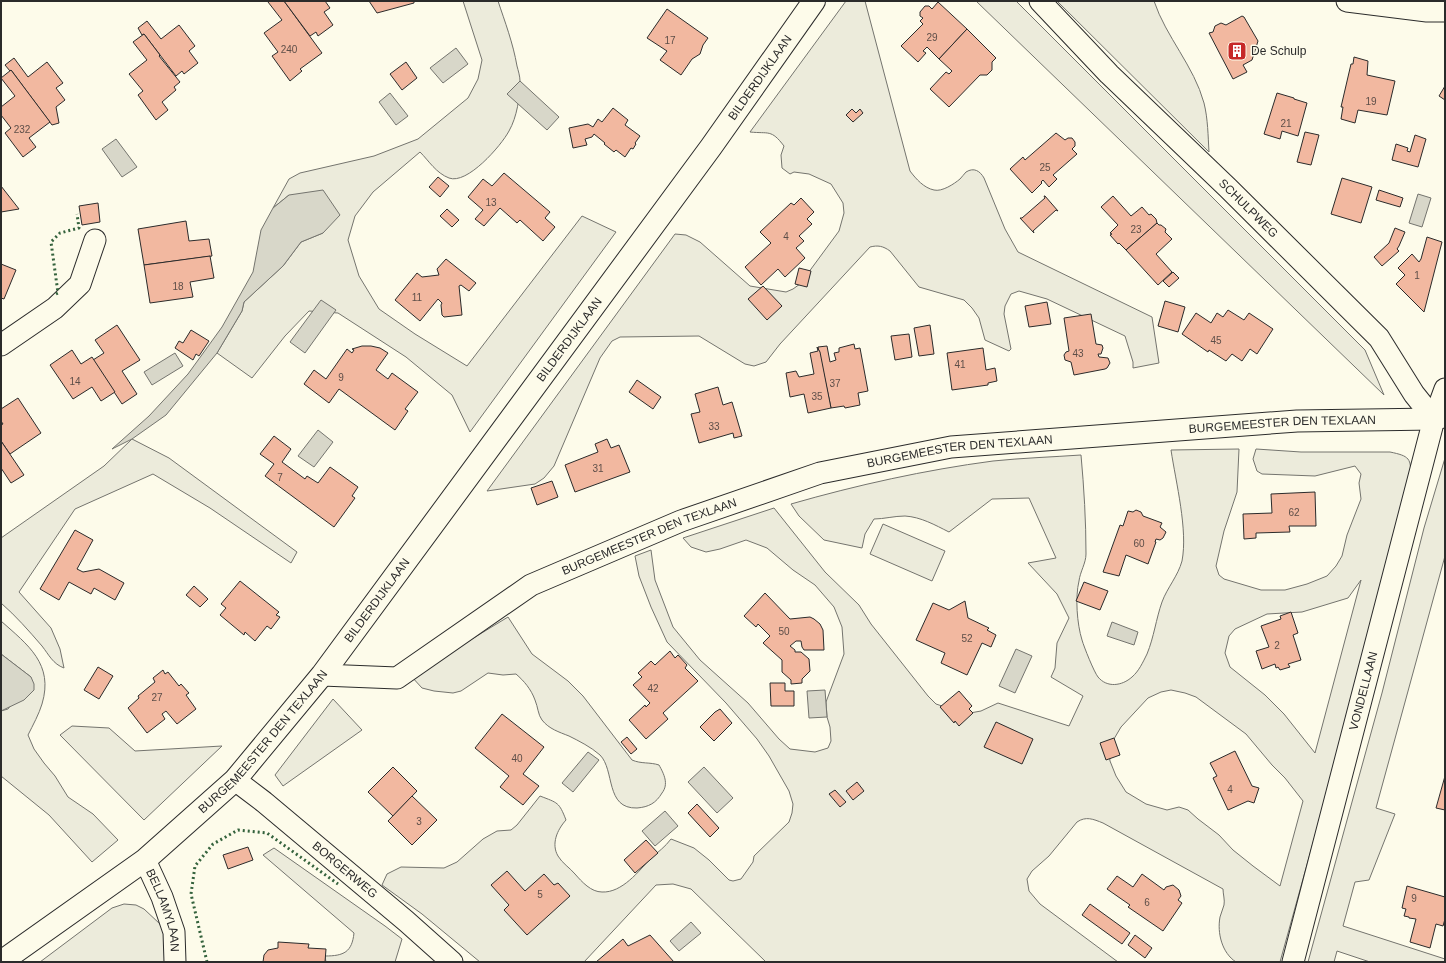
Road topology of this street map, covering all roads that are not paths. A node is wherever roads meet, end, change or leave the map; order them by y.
1 (814, 1) edge
2 (1040, 1) edge
3 (1347, 1) edge
4 (1445, 11) edge
5 (95, 240) dead end
6 (1, 345) edge
7 (1445, 390) edge
8 (1440, 418) edge
9 (322, 676) junction
10 (235, 780) junction
11 (145, 860) junction
12 (1, 962) edge
13 (175, 962) edge
14 (452, 962) edge
15 (1293, 962) edge

1 - 9 street, BILDERDIJKLAAN
2 - 8 street, SCHULPWEG
3 - 4 street
5 - 6 street
7 - 8 street, VONDELLAAN
8 - 9 street, BURGEMEESTER DEN TEXLAAN
8 - 15 street, VONDELLAAN
9 - 10 street, BURGEMEESTER DEN TEXLAAN
10 - 11 street, BURGEMEESTER DEN TEXLAAN
10 - 14 street, BORGERWEG
11 - 12 street, BURGEMEESTER DEN TEXLAAN
11 - 13 street, BELLAMYLAAN

